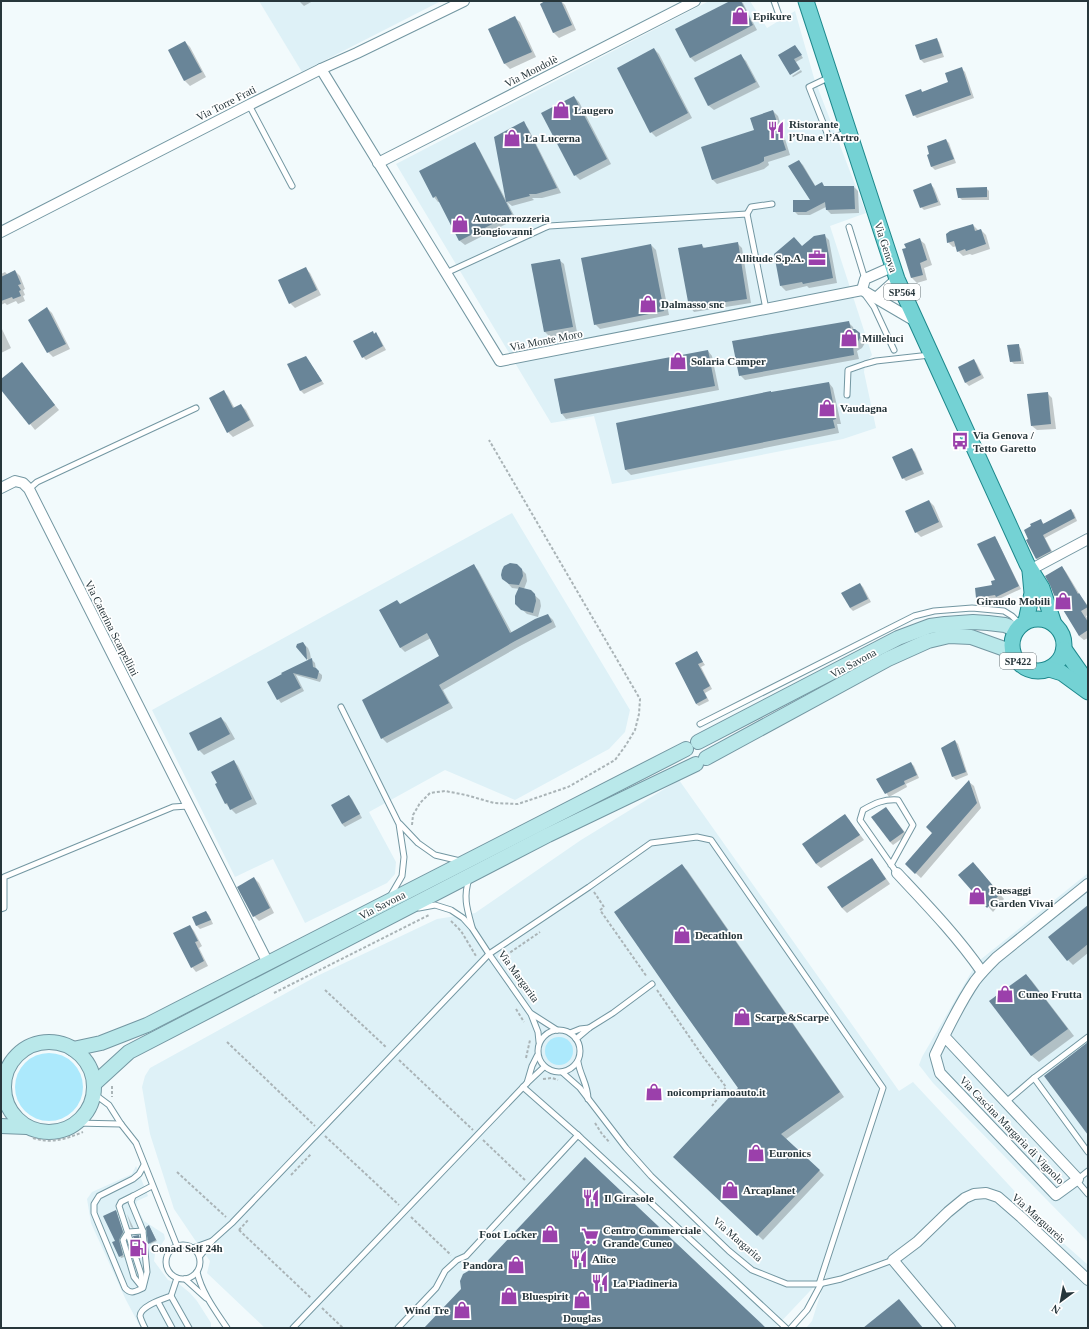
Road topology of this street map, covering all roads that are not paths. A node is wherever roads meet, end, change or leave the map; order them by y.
1 (464, 1) edge
2 (696, 1) edge
3 (774, 1) edge
4 (806, 1) edge
5 (780, 18) dead end
6 (321, 69) junction
7 (831, 77) junction
8 (249, 105) junction
9 (849, 133) junction
10 (378, 163) junction
11 (292, 186) dead end
12 (772, 204) dead end
13 (747, 214) junction
14 (849, 227) dead end
15 (1, 232) edge
16 (446, 273) junction
17 (894, 273) junction
18 (865, 279) junction
19 (862, 290) junction
20 (876, 298) junction
21 (766, 309) junction
22 (916, 321) junction
23 (894, 350) dead end
24 (931, 355) junction
25 (847, 395) dead end
26 (196, 408) dead end
27 (1, 488) edge
28 (29, 489) junction
29 (1088, 539) edge
30 (1030, 570) junction
31 (1054, 624) junction
32 (1021, 625) junction
33 (1064, 649) junction
34 (1013, 652) junction
35 (1049, 669) junction
36 (1088, 683) edge
37 (1088, 692) edge
38 (341, 707) dead end
39 (700, 724) dead end
40 (189, 806) junction
41 (399, 824) junction
42 (468, 869) junction
43 (894, 869) junction
44 (1088, 884) edge
45 (387, 902) junction
46 (1, 909) edge
47 (398, 912) junction
48 (472, 928) junction
49 (489, 954) junction
50 (268, 963) junction
51 (982, 972) junction
52 (652, 984) road end
53 (531, 1014) junction
54 (589, 1028) junction
55 (557, 1030) junction
56 (570, 1033) junction
57 (944, 1036) junction
58 (1088, 1037) edge
59 (576, 1039) junction
60 (539, 1042) junction
61 (73, 1049) junction
62 (537, 1056) junction
63 (578, 1062) junction
64 (544, 1067) junction
65 (563, 1072) junction
66 (1034, 1078) junction
67 (528, 1081) junction
68 (2, 1087) edge
69 (94, 1088) junction
70 (588, 1099) junction
71 (1006, 1102) junction
72 (121, 1124) junction
73 (1, 1126) edge
74 (80, 1127) junction
75 (29, 1132) junction
76 (578, 1135) junction
77 (1088, 1152) edge
78 (144, 1165) junction
79 (1088, 1171) edge
80 (1077, 1180) junction
81 (152, 1186) junction
82 (1088, 1194) edge
83 (133, 1196) junction
84 (143, 1231) junction
85 (128, 1232) junction
86 (212, 1241) junction
87 (177, 1246) junction
88 (193, 1248) junction
89 (200, 1256) junction
90 (893, 1260) junction
91 (197, 1272) junction
92 (176, 1278) junction
93 (185, 1279) junction
94 (1088, 1280) edge
95 (820, 1284) junction
96 (143, 1288) junction
97 (171, 1296) junction
98 (210, 1301) junction
99 (158, 1302) junction
100 (145, 1328) edge
101 (172, 1328) edge
102 (189, 1328) edge
103 (227, 1328) edge
104 (293, 1328) edge
105 (398, 1328) edge
106 (786, 1328) edge
107 (791, 1328) edge
108 (950, 1328) edge

1 - 6 street, Via Torre Frati
2 - 10 street, Via Mondolè
3 - 5 lane
4 - 7 main road, Via Genova / SP564
6 - 8 street, Via Torre Frati
6 - 10 street, Via Monte Moro
7 - 9 main road, Via Genova / SP564
7 - 9 lane
8 - 11 lane
8 - 15 street, Via Torre Frati
9 - 17 main road, Via Genova / SP564
10 - 16 street, Via Monte Moro
12 - 13 lane
13 - 16 lane
13 - 21 lane
14 - 18 lane
16 - 21 street, Via Monte Moro
17 - 18 street
17 - 20 street
17 - 22 main road, Via Genova / SP564
18 - 19 street
19 - 20 street
19 - 21 street, Via Monte Moro
19 - 23 lane
20 - 22 street
22 - 24 main road, Via Genova / SP564
24 - 25 lane
24 - 30 main road, Via Genova / SP564
26 - 28 lane
27 - 28 street
28 - 40 street, Via Caterina Scarpellini
29 - 30 street
30 - 31 main road, Via Genova / SP564
30 - 32 main road, Via Genova / SP564
31 - 32 main road, SP422
31 - 33 main road
32 - 34 main road, SP422
32 - 39 lane
32 - 42 street, Via Savona / SP422
33 - 35 main road, SP422
33 - 36 main road
34 - 35 main road, SP422
34 - 42 street, Via Savona / SP422
35 - 37 main road, SP422
38 - 41 lane
40 - 46 lane
40 - 50 street, Via Caterina Scarpellini
41 - 42 lane
41 - 45 lane
42 - 45 street, Via Savona / SP422
42 - 47 street, Via Savona / SP422
42 - 48 lane, Via Margarita
43 - 43 lane
43 - 51 street
44 - 51 street, Via Cascina Margaria di Vignolo
45 - 50 street, Via Savona / SP422
47 - 48 lane, Via Margarita
47 - 69 street, Via Savona / SP422
48 - 49 lane, Via Margarita
49 - 53 lane, Via Margarita
49 - 86 lane
49 - 95 lane
50 - 61 street, Via Savona / SP422
51 - 57 street, Via Cascina Margaria di Vignolo
52 - 54 lane
53 - 55 lane
53 - 60 lane, Via Margarita
54 - 56 lane
54 - 59 lane
55 - 56 lane
55 - 60 lane
56 - 59 lane
57 - 71 street, Via Cascina Margaria di Vignolo
57 - 80 street, Via Cascina Margaria di Vignolo
58 - 66 lane
59 - 63 lane
60 - 62 lane
61 - 68 street
61 - 69 street
62 - 64 lane
62 - 67 lane
63 - 65 lane
63 - 70 lane
64 - 65 lane
64 - 67 lane
65 - 70 lane, Via Margarita
66 - 71 lane
66 - 77 lane
67 - 76 lane
67 - 104 lane
68 - 75 street
69 - 72 lane
69 - 74 street, SP422
70 - 95 lane, Via Margarita
71 - 80 street, Via Cascina Margaria di Vignolo
72 - 74 lane
72 - 78 lane
73 - 75 street, SP422
74 - 75 street, SP422
76 - 105 lane
76 - 106 lane
78 - 81 lane
78 - 96 lane
79 - 80 lane
80 - 82 lane
81 - 83 lane
81 - 87 lane
83 - 84 lane
83 - 85 lane
84 - 85 lane
84 - 96 lane
85 - 96 lane
86 - 88 lane
86 - 89 lane
87 - 88 lane
87 - 92 lane
88 - 89 lane
89 - 91 lane
90 - 94 street, Via Marguareis
90 - 95 lane, Via Margarita
90 - 108 street
91 - 93 lane
91 - 98 lane
92 - 93 lane
92 - 97 lane
93 - 98 lane
95 - 107 lane
97 - 99 lane
97 - 102 lane
98 - 103 lane
99 - 100 lane
99 - 101 lane

